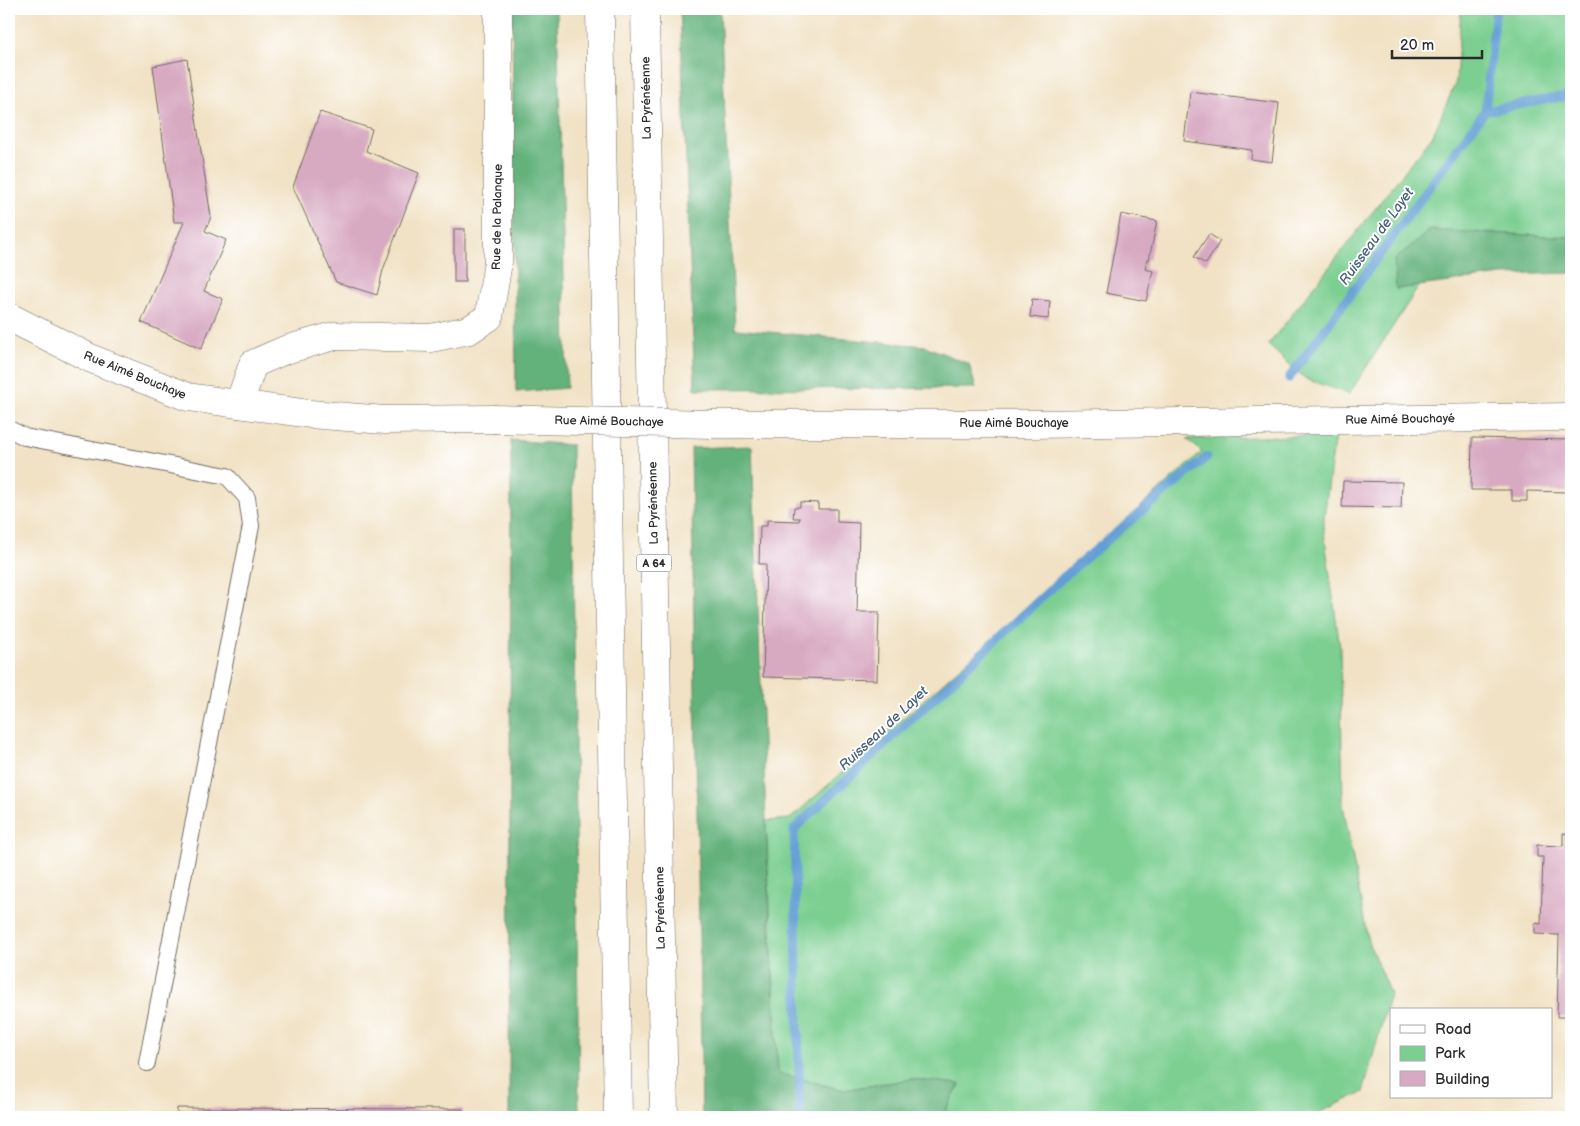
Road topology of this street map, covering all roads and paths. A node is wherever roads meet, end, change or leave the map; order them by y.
1 (498, 9) edge
2 (600, 9) edge
3 (645, 9) edge
4 (9, 316) edge
5 (239, 404) junction
6 (1571, 417) edge
7 (1229, 420) joint
8 (9, 429) edge
9 (147, 1063) dead end
10 (618, 1117) edge
11 (664, 1117) edge

1 - 5 main road, Rue de la Palanque
2 - 10 main road
3 - 11 main road, La Pyrénéenne / A 64
4 - 5 main road, Rue Aimé Bouchaye
5 - 7 main road, Rue Aimé Bouchaye, bridge
6 - 7 main road, Rue Aimé Bouchayé
8 - 9 lane

